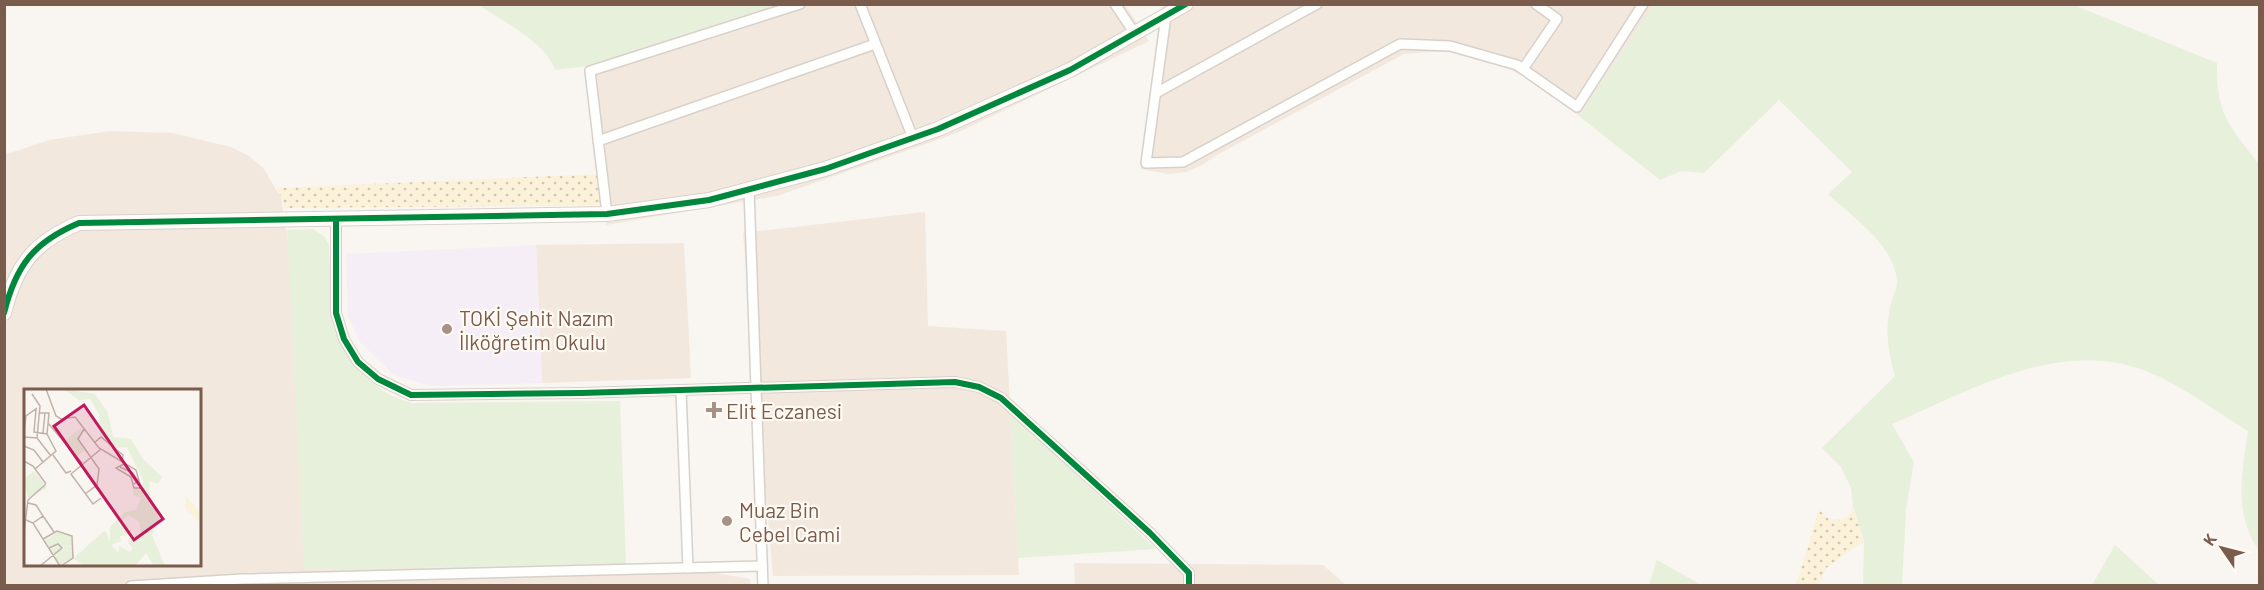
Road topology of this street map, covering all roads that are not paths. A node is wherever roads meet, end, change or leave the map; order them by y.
1 (800, 4) edge
2 (860, 4) edge
3 (1115, 4) edge
4 (1186, 4) edge
5 (1317, 4) edge
6 (1536, 4) edge
7 (1643, 4) edge
8 (1167, 16) junction
9 (1135, 34) junction
10 (875, 44) junction
11 (1523, 69) junction
12 (1156, 93) junction
13 (913, 138) junction
14 (598, 141) junction
15 (749, 189) junction
16 (607, 214) junction
17 (336, 219) junction
18 (4, 314) edge
19 (756, 388) junction
20 (681, 390) junction
21 (762, 566) junction
22 (688, 568) junction
23 (131, 585) edge
24 (763, 585) edge
25 (1189, 585) edge

1 - 14 street
2 - 10 street
3 - 9 street
4 - 8 street
5 - 12 street
6 - 11 street
7 - 11 street
8 - 9 street
8 - 12 street
9 - 13 street
10 - 13 street
10 - 14 street
11 - 12 street
13 - 15 street
14 - 16 street
15 - 16 street
15 - 19 street
16 - 17 street
17 - 18 street
17 - 20 street
19 - 20 street
19 - 21 street
19 - 25 street
20 - 22 street
21 - 22 street
21 - 24 street
22 - 23 street

